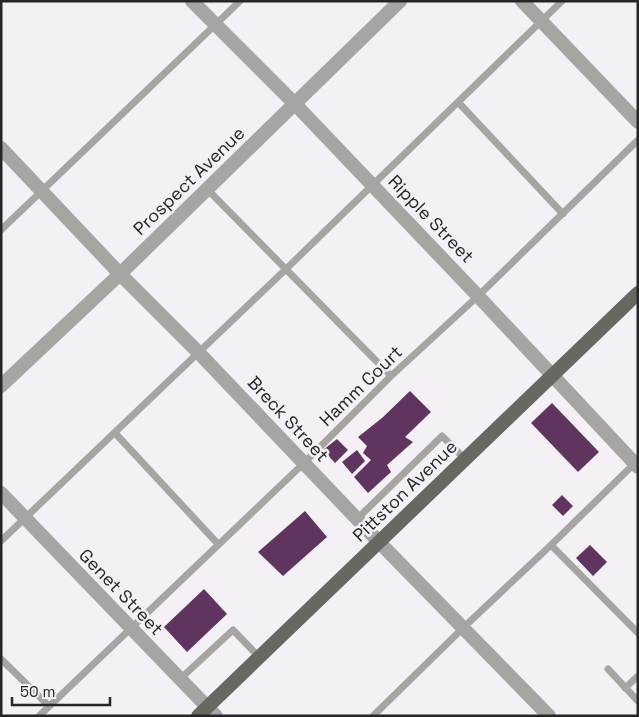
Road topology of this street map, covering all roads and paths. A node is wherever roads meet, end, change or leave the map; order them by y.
1 (192, 1) edge
2 (240, 1) edge
3 (400, 1) edge
4 (522, 1) edge
5 (562, 1) edge
6 (541, 21) junction
7 (214, 26) junction
8 (458, 102) junction
9 (295, 104) junction
10 (638, 122) edge
11 (638, 140) edge
12 (1, 148) edge
13 (372, 185) junction
14 (207, 189) junction
15 (42, 190) junction
16 (563, 214) junction
17 (1, 230) edge
18 (286, 270) junction
19 (120, 274) junction
20 (638, 293) edge
21 (478, 296) junction
22 (199, 352) junction
23 (552, 375) junction
24 (391, 376) junction
25 (1, 386) edge
26 (115, 433) junction
27 (465, 459) junction
28 (304, 463) junction
29 (637, 464) edge
30 (1, 493) edge
31 (24, 518) junction
32 (357, 519) junction
33 (1, 541) edge
34 (379, 542) junction
35 (218, 544) junction
36 (551, 545) junction
37 (463, 628) junction
38 (131, 629) junction
39 (638, 632) edge
40 (259, 657) junction
41 (1, 659) edge
42 (608, 670) dead end
43 (638, 676) edge
44 (180, 679) junction
45 (625, 688) junction
46 (638, 701) edge
47 (49, 706) junction
48 (207, 713) edge
49 (377, 714) edge
50 (39, 716) edge
51 (549, 716) edge

1 - 7 street, Ripple Street
2 - 7 lane
3 - 9 street, Prospect Avenue
4 - 6 street
5 - 6 lane
6 - 8 lane
6 - 10 street
7 - 9 street, Ripple Street
7 - 15 lane
8 - 13 lane
8 - 16 lane
9 - 13 street, Ripple Street
9 - 14 street, Prospect Avenue
11 - 16 lane, Hamm Court
12 - 15 street, Breck Street
13 - 18 lane
13 - 21 street, Ripple Street
14 - 18 lane
14 - 19 street, Prospect Avenue
15 - 17 lane
15 - 19 street, Breck Street
16 - 21 lane, Hamm Court
18 - 22 lane
18 - 24 lane
19 - 22 street, Breck Street
19 - 25 street, Prospect Avenue
20 - 23 main road, Pittston Avenue
21 - 23 street, Ripple Street
21 - 24 lane, Hamm Court
22 - 26 lane
22 - 28 street, Breck Street
23 - 27 main road, Pittston Avenue
23 - 29 street, Ripple Street
24 - 28 lane, Hamm Court
26 - 31 lane
26 - 35 lane
27 - 32 lane
27 - 34 main road, Pittston Avenue
28 - 32 street, Breck Street
28 - 35 lane, Hamm Court
29 - 36 lane
30 - 31 street, Genet Street
31 - 33 lane
31 - 38 street, Genet Street
32 - 34 street, Breck Street
34 - 37 street, Breck Street
34 - 40 main road, Pittston Avenue
35 - 38 lane, Hamm Court
36 - 37 lane
36 - 39 lane
37 - 49 lane
37 - 51 street, Breck Street
38 - 44 street, Genet Street
38 - 47 lane, Hamm Court
40 - 44 lane
40 - 48 main road, Pittston Avenue
41 - 47 lane
42 - 45 lane
43 - 45 lane
44 - 48 street, Genet Street
45 - 46 lane
47 - 50 lane, Hamm Court

